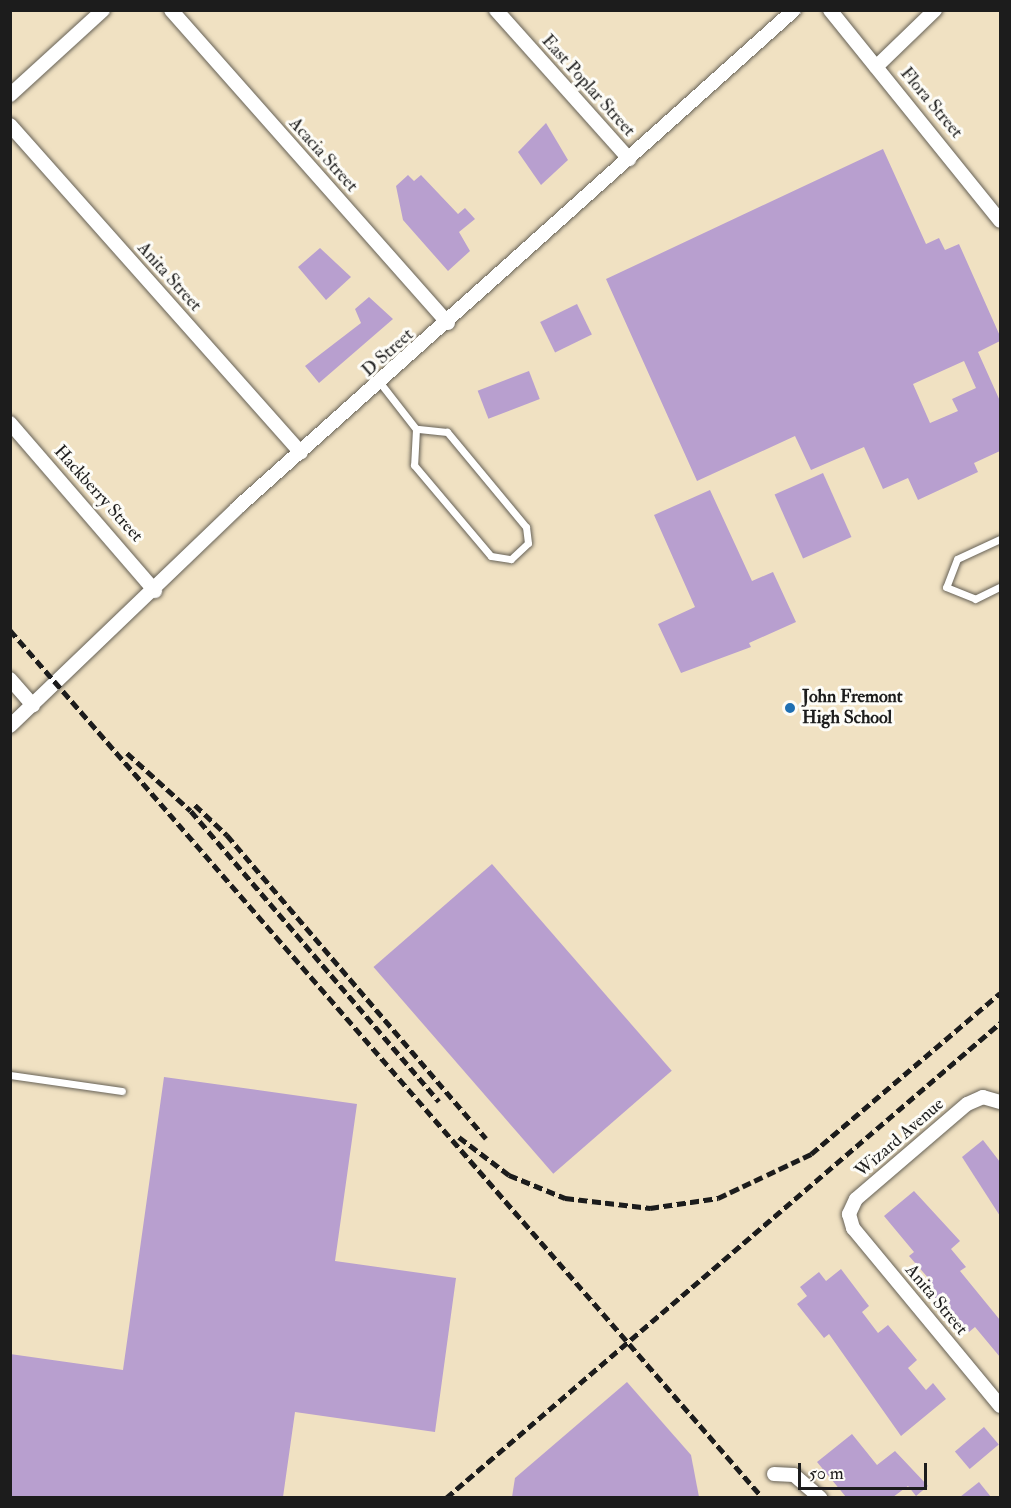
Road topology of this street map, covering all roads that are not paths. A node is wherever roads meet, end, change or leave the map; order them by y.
1 (103, 10) edge
2 (171, 10) edge
3 (496, 10) edge
4 (794, 10) edge
5 (830, 10) edge
6 (935, 10) edge
7 (876, 67) junction
8 (10, 94) edge
9 (10, 125) edge
10 (629, 159) junction
11 (1000, 221) edge
12 (448, 323) junction
13 (381, 384) junction
14 (10, 423) edge
15 (416, 429) junction
16 (301, 453) junction
17 (1000, 539) edge
18 (1000, 587) edge
19 (155, 591) junction
20 (10, 679) edge
21 (33, 705) junction
22 (10, 726) edge
23 (10, 1075) edge
24 (122, 1091) dead end
25 (1000, 1102) edge
26 (849, 1214) joint
27 (1000, 1406) edge
28 (774, 1474) dead end
29 (820, 1497) edge

1 - 8 street
2 - 12 street, Acacia Street
3 - 10 street, East Poplar Street
4 - 10 street, D Street
5 - 7 street, Flora Street
6 - 7 street
7 - 11 street, Flora Street
9 - 16 street, Anita Street
10 - 12 street, D Street
12 - 13 street, D Street
13 - 15 lane
13 - 16 street, D Street
14 - 19 street, Hackberry Street
15 - 15 lane
16 - 19 street, D Street
17 - 18 lane
19 - 21 street, D Street
20 - 21 street
21 - 22 street, D Street
23 - 24 lane
25 - 26 street, Wizard Avenue
26 - 27 street, Anita Street
28 - 29 street

